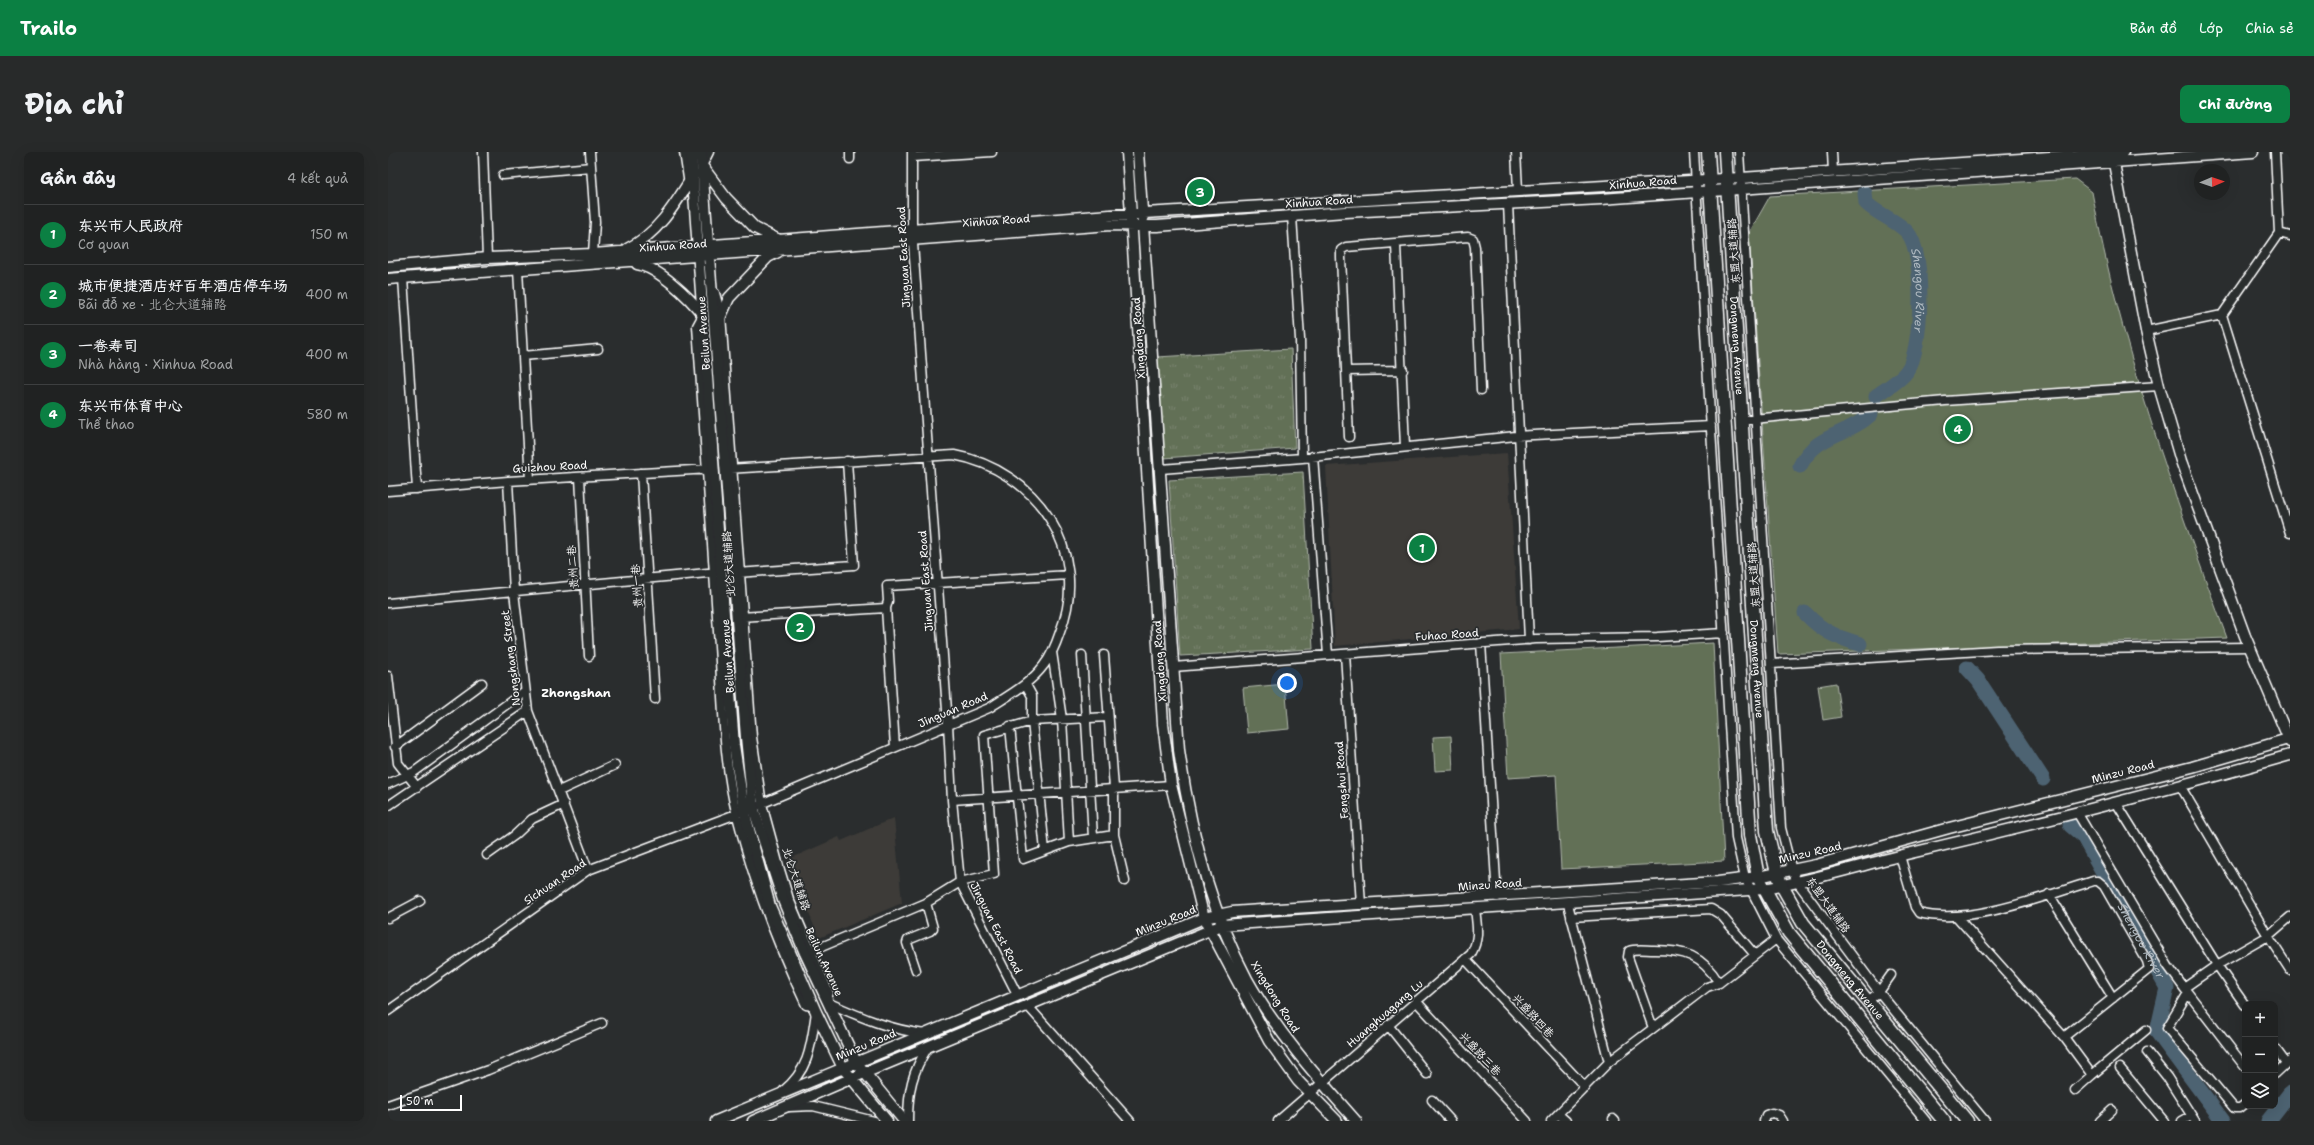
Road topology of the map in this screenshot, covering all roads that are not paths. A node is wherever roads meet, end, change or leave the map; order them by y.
1 (484, 152) edge
2 (590, 152) edge
3 (684, 152) edge
4 (691, 152) edge
5 (701, 152) edge
6 (709, 152) edge
7 (992, 152) edge
8 (1127, 152) edge
9 (1138, 152) edge
10 (1516, 152) edge
11 (1694, 152) edge
12 (1708, 152) edge
13 (1725, 152) edge
14 (1739, 152) edge
15 (1832, 152) edge
16 (2123, 152) edge
17 (2253, 152) edge
18 (2275, 152) edge
19 (913, 154) edge
20 (2113, 156) edge
21 (702, 166) junction
22 (591, 167) junction
23 (1833, 172) junction
24 (503, 175) dead end
25 (691, 179) junction
26 (1695, 180) junction
27 (1741, 183) junction
28 (1727, 184) junction
29 (1710, 185) junction
30 (1518, 190) junction
31 (1696, 191) junction
32 (1508, 204) junction
33 (1131, 214) junction
34 (1142, 214) junction
35 (1292, 216) junction
36 (1132, 225) junction
37 (1143, 225) junction
38 (2279, 233) junction
39 (912, 235) junction
40 (2290, 236) edge
41 (1396, 244) junction
42 (781, 245) junction
43 (704, 246) junction
44 (593, 254) junction
45 (623, 256) junction
46 (699, 256) junction
47 (710, 256) junction
48 (487, 258) junction
49 (388, 267) edge
50 (518, 270) junction
51 (403, 278) junction
52 (388, 279) edge
53 (712, 284) junction
54 (703, 315) junction
55 (721, 315) junction
56 (2222, 316) junction
57 (715, 329) junction
58 (2146, 331) junction
59 (598, 348) dead end
60 (523, 356) junction
61 (1403, 370) junction
62 (1346, 371) junction
63 (2158, 386) junction
64 (1481, 390) dead end
65 (1742, 420) junction
66 (1756, 420) junction
67 (1711, 426) junction
68 (1519, 436) junction
69 (1348, 437) dead end
70 (1405, 447) junction
71 (928, 456) junction
72 (1313, 456) junction
73 (1302, 458) junction
74 (847, 461) junction
75 (710, 469) junction
76 (730, 469) junction
77 (1161, 469) junction
78 (641, 473) junction
79 (580, 477) junction
80 (530, 480) junction
81 (508, 481) junction
82 (416, 488) junction
83 (388, 491) edge
84 (2290, 533) edge
85 (717, 572) junction
86 (738, 573) junction
87 (1069, 575) junction
88 (647, 580) junction
89 (937, 583) junction
90 (585, 586) junction
91 (514, 592) junction
92 (388, 603) edge
93 (886, 608) junction
94 (741, 617) junction
95 (1724, 633) junction
96 (1529, 640) junction
97 (1481, 644) junction
98 (2250, 647) junction
99 (1052, 652) junction
100 (1345, 654) junction
101 (1082, 655) dead end
102 (1104, 655) dead end
103 (589, 656) dead end
104 (1328, 656) junction
105 (1771, 664) junction
106 (1173, 667) junction
107 (388, 676) edge
108 (482, 683) dead end
109 (1026, 685) junction
110 (525, 691) junction
111 (655, 699) dead end
112 (528, 710) junction
113 (1108, 717) junction
114 (1086, 718) junction
115 (1062, 719) junction
116 (1032, 721) junction
117 (948, 724) junction
118 (1010, 726) junction
119 (2289, 741) edge
120 (395, 746) junction
121 (895, 747) junction
122 (2290, 755) edge
123 (1778, 759) junction
124 (1763, 760) junction
125 (615, 765) dead end
126 (408, 775) junction
127 (388, 784) edge
128 (1171, 784) junction
129 (417, 787) junction
130 (2181, 787) junction
131 (1114, 788) junction
132 (1091, 790) junction
133 (559, 791) junction
134 (1066, 792) junction
135 (1040, 794) junction
136 (1017, 795) junction
137 (989, 797) junction
138 (952, 800) junction
139 (564, 804) junction
140 (2117, 804) junction
141 (388, 806) edge
142 (758, 806) junction
143 (740, 813) junction
144 (2078, 814) junction
145 (1114, 835) junction
146 (1093, 837) junction
147 (1069, 842) junction
148 (1045, 851) junction
149 (487, 855) dead end
150 (1900, 856) junction
151 (588, 870) junction
152 (1792, 871) junction
153 (1776, 873) junction
154 (1758, 877) junction
155 (1745, 878) junction
156 (1125, 881) dead end
157 (960, 882) junction
158 (1798, 883) junction
159 (1782, 886) junction
160 (1764, 889) junction
161 (1750, 891) junction
162 (2049, 894) junction
163 (1497, 897) junction
164 (420, 901) dead end
165 (926, 903) junction
166 (1568, 904) junction
167 (1361, 905) junction
168 (1475, 909) junction
169 (1217, 914) junction
170 (1571, 917) junction
171 (1957, 917) junction
172 (2290, 917) edge
173 (388, 918) edge
174 (1204, 918) junction
175 (1222, 926) junction
176 (1210, 929) junction
177 (2268, 936) junction
178 (1776, 939) junction
179 (808, 952) junction
180 (1755, 955) junction
181 (1465, 959) junction
182 (2217, 965) junction
183 (916, 970) dead end
184 (2290, 970) edge
185 (1891, 975) dead end
186 (1718, 983) junction
187 (2186, 990) junction
188 (1879, 992) junction
189 (1017, 994) junction
190 (2113, 998) junction
191 (828, 1001) junction
192 (1416, 1001) junction
193 (1868, 1001) junction
194 (2242, 1001) edge
195 (1027, 1005) junction
196 (814, 1009) junction
197 (388, 1011) edge
198 (602, 1023) dead end
199 (1388, 1025) junction
200 (1653, 1028) junction
201 (2146, 1030) dead end
202 (925, 1034) junction
203 (2064, 1037) junction
204 (928, 1046) junction
205 (2278, 1051) edge
206 (2147, 1052) dead end
207 (856, 1062) junction
208 (1609, 1062) junction
209 (2288, 1062) edge
210 (2242, 1063) edge
211 (843, 1068) junction
212 (2120, 1068) dead end
213 (2276, 1073) edge
214 (864, 1074) junction
215 (1428, 1074) dead end
216 (2092, 1075) junction
217 (850, 1079) junction
218 (1322, 1082) junction
219 (1584, 1087) junction
220 (2075, 1090) dead end
221 (1310, 1092) junction
222 (777, 1095) junction
223 (1432, 1100) dead end
224 (388, 1105) edge
225 (2242, 1106) edge
226 (782, 1107) junction
227 (2112, 1110) dead end
228 (1558, 1114) junction
229 (2193, 1118) edge
230 (759, 1120) edge
231 (716, 1121) edge
232 (874, 1121) edge
233 (887, 1121) edge
234 (904, 1121) edge
235 (908, 1121) edge
236 (1130, 1121) edge
237 (1278, 1121) edge
238 (1337, 1121) edge
239 (1356, 1121) edge
240 (1451, 1121) edge
241 (1527, 1121) edge
242 (1552, 1121) edge
243 (1566, 1121) edge
244 (1764, 1121) edge
245 (1783, 1121) edge
246 (1926, 1121) edge
247 (1944, 1121) edge
248 (1967, 1121) edge
249 (1985, 1121) edge
250 (2100, 1121) edge
251 (2164, 1121) edge
252 (2182, 1121) edge

1 - 48 street
2 - 22 street
3 - 25 street
4 - 25 main road, Beilun Avenue
5 - 21 main road, Beilun Avenue
6 - 21 street
7 - 19 street
8 - 33 main road, Xingdong Road
9 - 34 main road, Xingdong Road
10 - 30 street
11 - 26 street
12 - 29 highway, Dongmeng Avenue
13 - 28 highway, Dongmeng Avenue
14 - 27 street, 东盟大道辅路
15 - 23 street
16 - 20 main road, Xinhua Road
17 - 20 main road, Xinhua Road
18 - 38 street
19 - 39 street, Jinguan East Road
20 - 23 main road, Xinhua Road
20 - 27 main road, Xinhua Road
20 - 58 main road
21 - 42 main road
21 - 43 main road, Beilun Avenue
22 - 24 street
22 - 44 street
23 - 27 main road, Xinhua Road
25 - 43 main road, Beilun Avenue
25 - 45 main road
26 - 29 main road, Xinhua Road
26 - 30 main road, Xinhua Road
26 - 31 street
27 - 28 main road, Xinhua Road
27 - 66 street, 东盟大道辅路
28 - 29 main road, Xinhua Road
28 - 65 highway, Dongmeng Avenue
29 - 31 main road, Xinhua Road
29 - 154 highway, Dongmeng Avenue
30 - 34 main road, Xinhua Road
31 - 32 main road, Xinhua Road
31 - 67 street
32 - 35 main road, Xinhua Road
32 - 68 street
33 - 34 main road, Xinhua Road
33 - 36 main road, Xingdong Road
33 - 39 main road, Xinhua Road
34 - 37 main road, Xingdong Road
35 - 37 main road, Xinhua Road
35 - 73 street
36 - 37 main road, Xinhua Road
36 - 39 main road, Xinhua Road
36 - 128 main road, Xingdong Road
37 - 77 main road, Xingdong Road
38 - 40 street
38 - 56 street
39 - 42 main road, Xinhua Road
39 - 71 street, Jinguan East Road
41 - 61 street
41 - 62 street
41 - 64 street
42 - 43 main road, Xinhua Road
42 - 47 main road, Xinhua Road
42 - 55 main road
43 - 45 main road, Xinhua Road
43 - 46 main road, Beilun Avenue
43 - 47 main road, Beilun Avenue
44 - 45 main road, Xinhua Road
44 - 48 main road, Xinhua Road
45 - 46 main road, Xinhua Road
45 - 50 main road, Xinhua Road
45 - 54 main road
46 - 47 main road, Xinhua Road
46 - 54 main road, Beilun Avenue
47 - 53 main road, Beilun Avenue
48 - 49 main road, Xinhua Road
50 - 51 main road, Xinhua Road
50 - 60 street
51 - 52 main road, Xinhua Road
51 - 82 street
53 - 55 street
53 - 57 main road, Beilun Avenue
54 - 75 main road, Beilun Avenue
55 - 57 main road
55 - 76 street
56 - 58 street
56 - 84 street
57 - 76 main road, Beilun Avenue
58 - 63 main road
59 - 60 street
60 - 80 street
61 - 62 street
61 - 70 street
62 - 69 street
63 - 66 street
63 - 98 main road
65 - 66 street
65 - 124 highway, Dongmeng Avenue
66 - 105 street, 东盟大道辅路
67 - 68 street
67 - 95 street
68 - 70 street
68 - 96 street
70 - 72 street
71 - 74 street, Jinguan Road
71 - 87 street, Jinguan Road
71 - 89 street, Jinguan East Road
72 - 73 street
72 - 104 street
73 - 77 street
74 - 76 street, Jinguan Road
74 - 86 street
75 - 78 street, Guizhou Road
75 - 85 main road, Beilun Avenue
76 - 86 main road, Beilun Avenue
77 - 106 main road, Xingdong Road
78 - 79 street, Guizhou Road
78 - 88 street, 贵州一巷
79 - 80 street, Guizhou Road
79 - 90 street, 贵州二巷
80 - 81 street, Guizhou Road
81 - 82 street, Guizhou Road
81 - 91 street, Nongshang Street
82 - 83 street, Guizhou Road
85 - 88 street
85 - 143 main road, Beilun Avenue
86 - 94 main road, Beilun Avenue
87 - 89 street
87 - 99 street, Jinguan Road
88 - 90 street
88 - 111 street, 贵州一巷
89 - 93 street
89 - 117 street, Jinguan East Road
90 - 91 street
90 - 103 street, 贵州二巷
91 - 92 street
91 - 110 street, Nongshang Street
93 - 94 street
93 - 121 street
94 - 142 main road, Beilun Avenue
95 - 96 street, Fuhao Road
95 - 155 street
96 - 97 street, Fuhao Road
97 - 100 street, Fuhao Road
97 - 163 street
98 - 105 street
98 - 119 main road
99 - 109 street, Jinguan Road
99 - 115 street
100 - 104 street, Fuhao Road
100 - 167 street, Fengshui Road
101 - 114 street
102 - 113 street
104 - 106 street, Fuhao Road
105 - 123 street, 东盟大道辅路
106 - 169 main road, Xingdong Road
107 - 120 street
108 - 120 street
109 - 116 street
109 - 117 street, Jinguan Road
110 - 112 street, Nongshang Street
110 - 126 street
112 - 129 street
112 - 133 street, Nongshang Street
113 - 114 street
113 - 131 street
114 - 115 street
114 - 132 street
115 - 116 street
115 - 134 street
116 - 118 street
116 - 135 street
117 - 121 street, Jinguan Road
117 - 138 street, Jinguan East Road
118 - 136 street
118 - 137 street
119 - 152 main road, Minzu Road
120 - 126 street
121 - 142 street, Jinguan Road
122 - 130 main road, Minzu Road
123 - 124 street
123 - 152 street, 东盟大道辅路
124 - 153 highway, Dongmeng Avenue
125 - 133 street
126 - 127 street
126 - 129 street
128 - 131 street
128 - 174 main road, Xingdong Road
129 - 141 street
130 - 140 main road, Minzu Road
130 - 177 street
131 - 132 street
131 - 145 street
132 - 134 street
132 - 146 street
133 - 139 street, Nongshang Street
134 - 135 street
134 - 147 street
135 - 136 street
135 - 148 street
136 - 137 street
136 - 148 street
137 - 138 street
137 - 157 street
138 - 157 street, Jinguan East Road
139 - 149 street
139 - 151 street, Nongshang Street
140 - 144 main road, Minzu Road
140 - 182 street
142 - 143 street, Sichuan Road
142 - 179 main road, Beilun Avenue
143 - 151 street, Sichuan Road
143 - 196 main road, Beilun Avenue
144 - 150 main road, Minzu Road
144 - 187 street
145 - 146 street
145 - 156 street
146 - 147 street
147 - 148 street
150 - 158 main road, Minzu Road
150 - 171 street
151 - 197 street, Sichuan Road
152 - 153 main road, Minzu Road
152 - 158 street, 东盟大道辅路
153 - 154 main road, Minzu Road
153 - 159 highway, Dongmeng Avenue
154 - 155 main road, Minzu Road
154 - 160 highway, Dongmeng Avenue
155 - 161 street
155 - 163 main road, Minzu Road
157 - 165 street
157 - 189 street, Jinguan East Road
158 - 159 main road, Minzu Road
158 - 188 street, 东盟大道辅路
159 - 160 main road, Minzu Road
159 - 193 highway, Dongmeng Avenue
160 - 161 main road, Minzu Road
160 - 247 highway, Dongmeng Avenue
161 - 166 main road, Minzu Road
161 - 178 street
162 - 171 street
162 - 190 street
162 - 190 street
163 - 167 main road, Minzu Road
164 - 173 street
165 - 179 street
165 - 183 street
166 - 168 main road, Minzu Road
166 - 170 street
167 - 169 main road, Minzu Road
168 - 175 main road, Minzu Road
168 - 181 street, Huanghuagang Lu
169 - 174 main road, Minzu Road
169 - 175 main road, Xingdong Road
170 - 180 street
170 - 208 street
171 - 203 street
172 - 177 street
174 - 176 main road, Xingdong Road
174 - 189 main road, Minzu Road
175 - 176 main road, Minzu Road
175 - 218 main road, Xingdong Road
176 - 195 main road, Minzu Road
176 - 221 main road, Xingdong Road
177 - 182 street
177 - 184 street
178 - 180 street
178 - 246 street
179 - 191 main road, Beilun Avenue
180 - 186 street
181 - 192 street, Huanghuagang Lu
181 - 219 street, 兴盛路四巷
182 - 187 street
182 - 194 street
185 - 188 street
186 - 200 street
186 - 200 street
187 - 210 street
187 - 225 street
188 - 193 street
188 - 249 street, 东盟大道辅路
189 - 202 main road, Minzu Road
190 - 203 street
191 - 202 street
191 - 207 main road, Beilun Avenue
192 - 199 street, Huanghuagang Lu
192 - 241 street, 兴盛路三巷
193 - 248 highway, Dongmeng Avenue
195 - 204 main road, Minzu Road
195 - 236 street
196 - 211 main road, Beilun Avenue
196 - 222 street
198 - 224 street
199 - 215 street
199 - 218 street, Huanghuagang Lu
200 - 208 street
201 - 216 street
202 - 207 main road, Minzu Road
203 - 216 street
204 - 214 main road, Minzu Road
204 - 235 street
205 - 209 street
206 - 229 street
207 - 211 main road, Minzu Road
207 - 214 main road, Beilun Avenue
208 - 219 street
209 - 213 street
211 - 217 main road, Beilun Avenue
211 - 222 main road, Minzu Road
212 - 251 street
214 - 217 main road, Minzu Road
214 - 234 main road, Beilun Avenue
216 - 220 street
217 - 226 main road, Minzu Road
217 - 233 main road, Beilun Avenue
218 - 221 street, Huanghuagang Lu
218 - 239 main road, Xingdong Road
219 - 228 street
221 - 237 street, Huanghuagang Lu
221 - 238 main road, Xingdong Road
222 - 231 main road, Minzu Road
223 - 240 street
226 - 230 main road, Minzu Road
226 - 232 street
227 - 250 street
228 - 242 street
228 - 243 street
229 - 252 street
244 - 245 street

